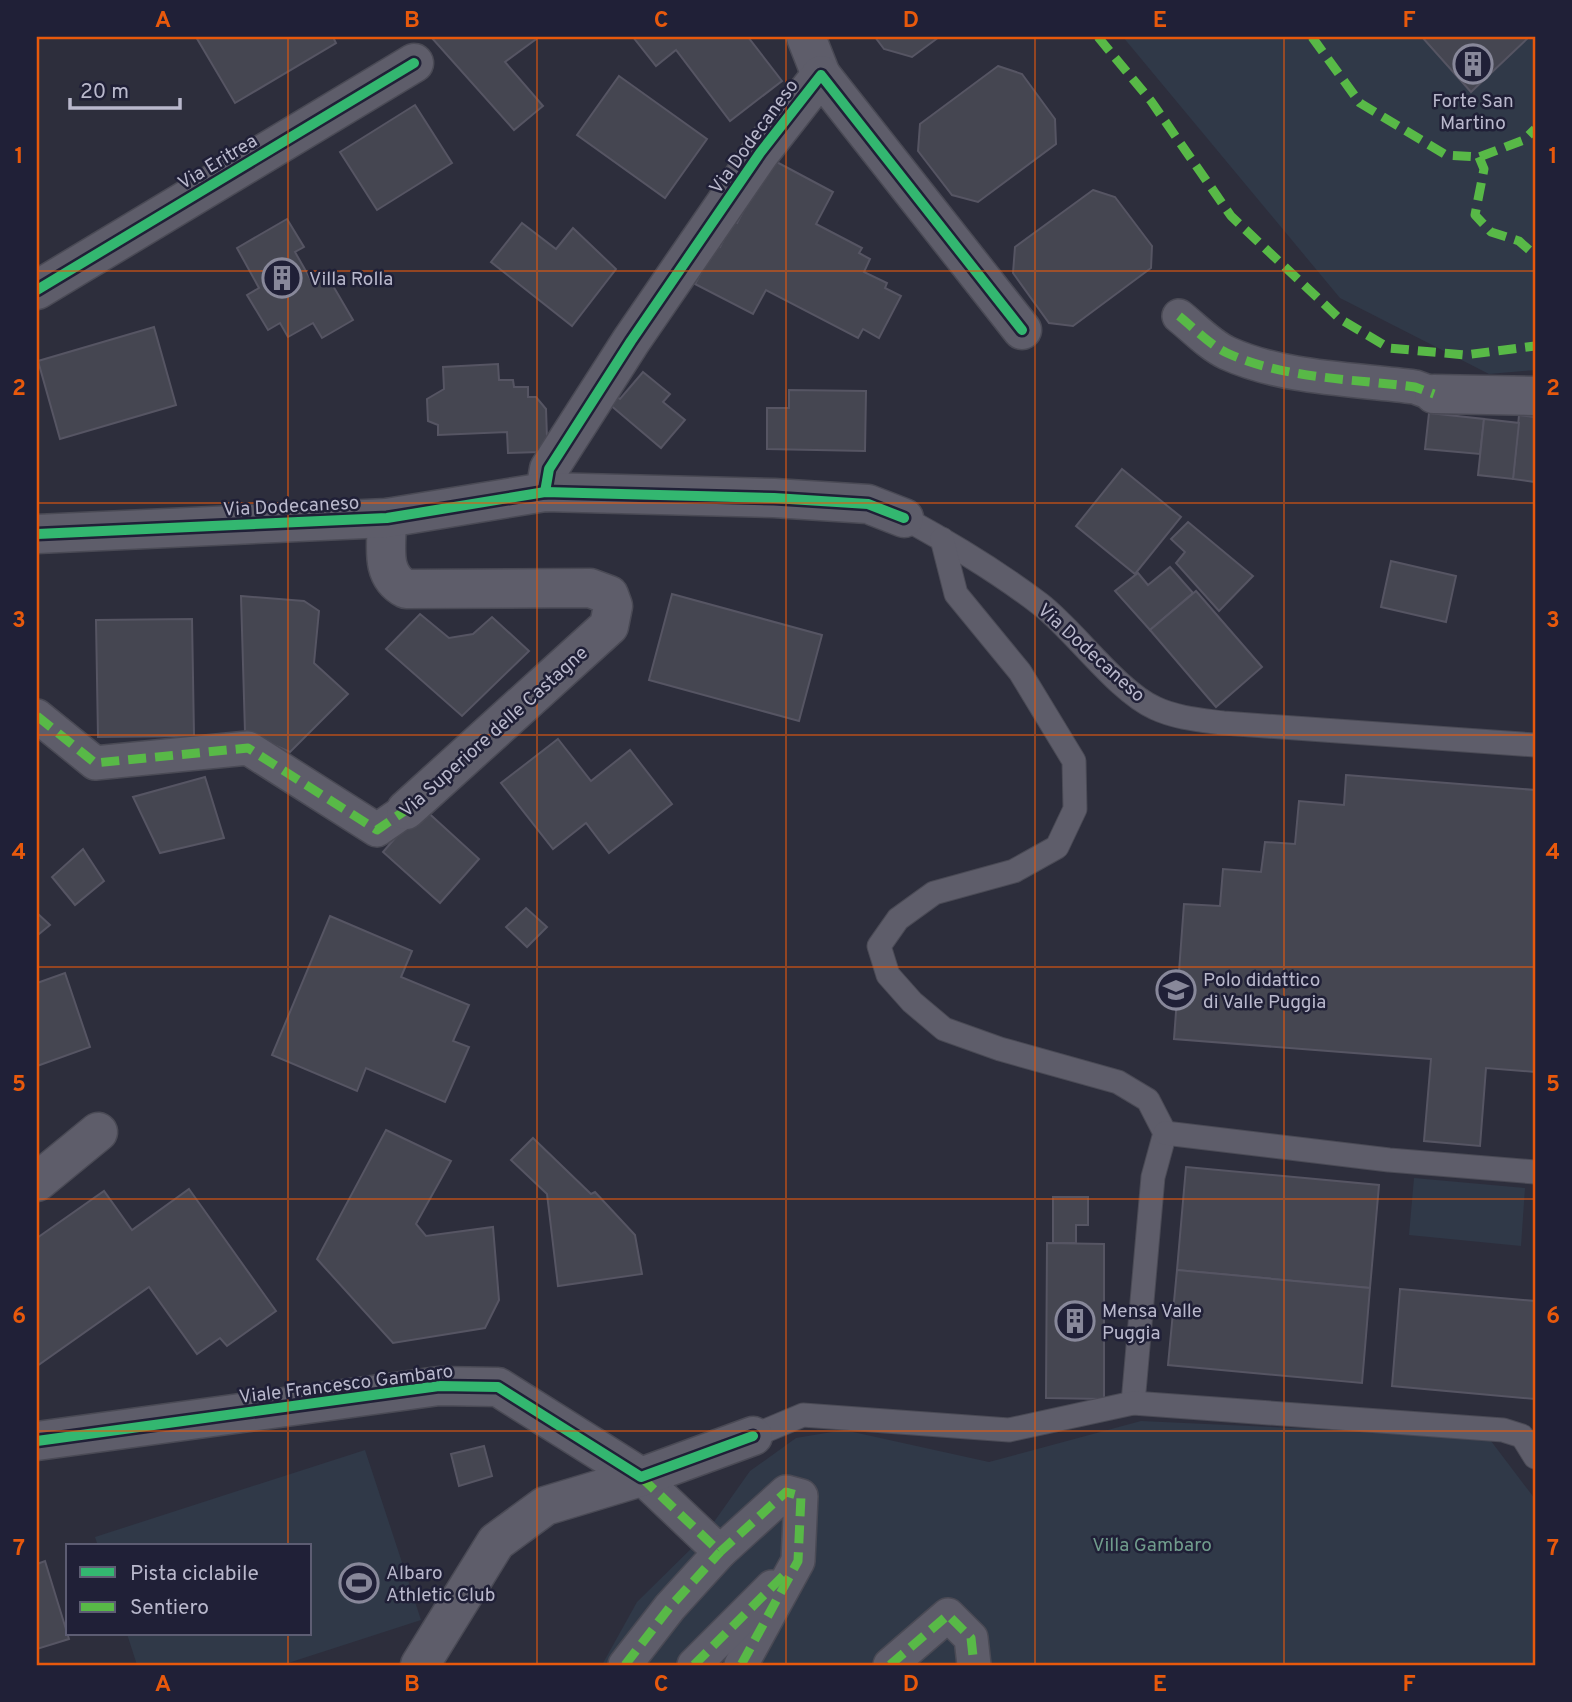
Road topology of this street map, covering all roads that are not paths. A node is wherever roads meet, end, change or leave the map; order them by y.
1 (806, 37) edge
2 (414, 63) dead end
3 (821, 75) junction
4 (37, 290) edge
5 (1179, 316) dead end
6 (1022, 330) dead end
7 (1434, 394) joint
8 (1535, 396) edge
9 (545, 492) junction
10 (387, 518) junction
11 (904, 518) joint
12 (37, 534) edge
13 (942, 538) junction
14 (609, 626) joint
15 (37, 716) edge
16 (1535, 745) edge
17 (406, 810) joint
18 (98, 1132) dead end
19 (1165, 1133) junction
20 (1535, 1172) edge
21 (37, 1182) edge
22 (1133, 1403) junction
23 (753, 1436) joint
24 (1529, 1436) edge
25 (37, 1441) edge
26 (1535, 1457) edge
27 (641, 1477) junction
28 (719, 1552) junction
29 (798, 1561) junction
30 (420, 1665) edge
31 (625, 1665) edge
32 (694, 1665) edge
33 (741, 1665) edge
34 (890, 1665) edge
35 (974, 1665) edge

1 - 3 street, Via Dodecaneso
2 - 4 street, Via Eritrea
3 - 6 street, Via Dodecaneso
3 - 9 street, Via Dodecaneso
5 - 7 street
7 - 8 street
9 - 10 street, Via Dodecaneso
9 - 11 street, Via Dodecaneso
10 - 12 street, Via Dodecaneso
10 - 14 street, Via Dodecaneso
11 - 13 lane, Via Dodecaneso
13 - 16 lane, Via Dodecaneso
13 - 19 lane
14 - 17 street, Via Superiore delle Castagne
15 - 17 street, Via Superiore delle Castagne
18 - 21 street
19 - 20 lane
19 - 22 lane
22 - 23 lane
22 - 24 lane
23 - 27 street
24 - 26 lane
25 - 27 street, Viale Francesco Gambaro
27 - 28 street
27 - 30 street
28 - 29 street
28 - 31 street
29 - 32 street
29 - 33 street
34 - 35 street

